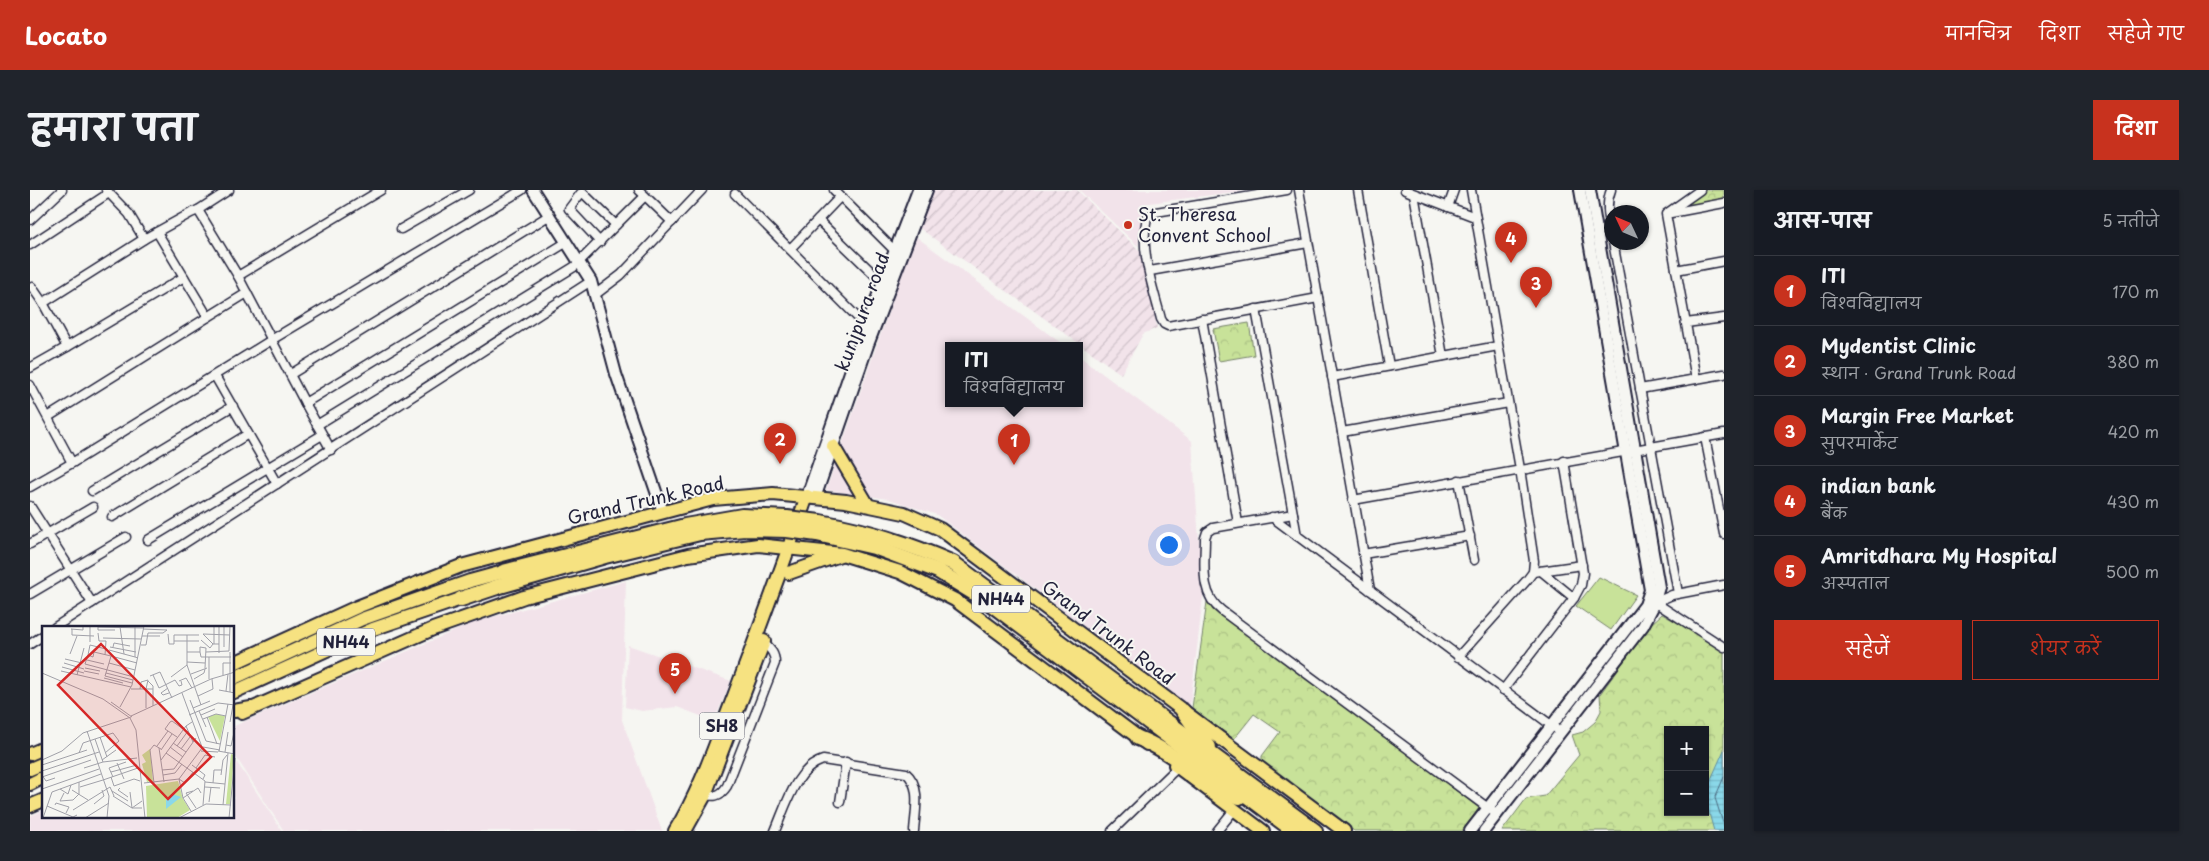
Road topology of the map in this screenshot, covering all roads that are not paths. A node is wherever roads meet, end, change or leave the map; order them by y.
1 (62, 190) edge
2 (229, 190) edge
3 (381, 190) edge
4 (469, 190) edge
5 (522, 190) edge
6 (533, 190) edge
7 (702, 190) edge
8 (834, 190) edge
9 (918, 190) edge
10 (927, 190) edge
11 (1287, 190) edge
12 (1299, 190) edge
13 (1358, 190) edge
14 (1405, 190) edge
15 (1454, 190) edge
16 (1471, 190) edge
17 (1580, 190) edge
18 (1590, 190) edge
19 (1611, 190) edge
20 (1700, 190) edge
21 (108, 192) edge
22 (642, 193) edge
23 (735, 194) dead end
24 (1414, 194) junction
25 (840, 196) junction
26 (1724, 203) edge
27 (1607, 205) edge
28 (1448, 206) junction
29 (198, 210) junction
30 (1666, 214) junction
31 (550, 215) junction
32 (1476, 217) junction
33 (30, 220) edge
34 (818, 220) junction
35 (672, 222) junction
36 (616, 225) junction
37 (401, 229) dead end
38 (157, 232) junction
39 (144, 239) junction
40 (567, 242) junction
41 (600, 242) junction
42 (1308, 243) junction
43 (30, 245) edge
44 (790, 249) junction
45 (1614, 250) edge
46 (898, 254) junction
47 (1724, 261) edge
48 (580, 262) junction
49 (1676, 270) junction
50 (1150, 271) junction
51 (238, 276) junction
52 (184, 277) junction
53 (591, 281) junction
54 (883, 282) junction
55 (32, 287) dead end
56 (247, 293) junction
57 (596, 294) junction
58 (1318, 298) junction
59 (43, 304) junction
60 (1256, 310) junction
61 (208, 318) junction
62 (1724, 318) edge
63 (1202, 320) junction
64 (1686, 323) junction
65 (866, 326) junction
66 (273, 339) junction
67 (1498, 346) junction
68 (67, 347) junction
69 (862, 351) junction
70 (1443, 356) junction
71 (1389, 366) junction
72 (30, 368) edge
73 (291, 374) junction
74 (1724, 374) edge
75 (215, 376) junction
76 (1332, 377) junction
77 (1696, 379) junction
78 (30, 384) edge
79 (1640, 389) junction
80 (1621, 393) junction
81 (305, 403) junction
82 (1508, 403) junction
83 (233, 406) junction
84 (48, 417) junction
85 (317, 424) junction
86 (1342, 432) junction
87 (248, 434) junction
88 (1724, 434) edge
89 (322, 435) junction
90 (1705, 437) junction
91 (830, 445) junction
92 (1650, 447) junction
93 (331, 450) junction
94 (1631, 450) junction
95 (1564, 462) junction
96 (72, 463) junction
97 (267, 468) junction
98 (1520, 469) junction
99 (1459, 480) junction
100 (277, 484) junction
101 (30, 487) edge
102 (92, 492) dead end
103 (1720, 492) edge
104 (811, 497) junction
105 (1354, 500) junction
106 (868, 505) junction
107 (30, 506) edge
108 (93, 507) dead end
109 (663, 512) junction
110 (1293, 514) junction
111 (112, 517) dead end
112 (1272, 517) junction
113 (1238, 523) junction
114 (787, 524) junction
115 (819, 528) junction
116 (47, 534) junction
117 (1724, 534) edge
118 (126, 536) dead end
119 (1297, 536) junction
120 (1470, 536) junction
121 (148, 540) dead end
122 (30, 544) edge
123 (793, 548) junction
124 (842, 554) junction
125 (1363, 554) junction
126 (1474, 560) dead end
127 (1582, 565) junction
128 (70, 570) junction
129 (1537, 571) junction
130 (503, 572) joint
131 (789, 573) junction
132 (1724, 585) edge
133 (1370, 590) junction
134 (1678, 593) junction
135 (30, 594) edge
136 (1574, 598) junction
137 (461, 599) joint
138 (1652, 600) junction
139 (92, 603) junction
140 (359, 613) junction
141 (57, 626) edge
142 (42, 636) edge
143 (763, 642) junction
144 (30, 644) edge
145 (1724, 647) edge
146 (1458, 657) junction
147 (235, 663) edge
148 (235, 677) edge
149 (1503, 690) junction
150 (235, 692) edge
151 (251, 708) junction
152 (235, 711) edge
153 (1183, 711) junction
154 (235, 716) edge
155 (1552, 726) junction
156 (1561, 733) junction
157 (1138, 738) junction
158 (42, 749) edge
159 (30, 754) edge
160 (846, 762) junction
161 (1221, 762) junction
162 (42, 764) edge
163 (1178, 768) junction
164 (30, 769) edge
165 (42, 778) edge
166 (30, 784) edge
167 (701, 793) junction
168 (42, 801) edge
169 (1254, 801) junction
170 (840, 802) dead end
171 (30, 806) edge
172 (1488, 808) junction
173 (1234, 810) junction
174 (1497, 815) junction
175 (675, 831) edge
176 (685, 831) edge
177 (775, 831) edge
178 (914, 831) edge
179 (1112, 831) edge
180 (1217, 831) edge
181 (1262, 831) edge
182 (1294, 831) edge
183 (1314, 831) edge
184 (1344, 831) edge
185 (1470, 831) edge
186 (1484, 831) edge

1 - 33 street
2 - 29 street
3 - 51 street
4 - 37 street
5 - 66 street
6 - 31 street
7 - 35 street
8 - 25 street
9 - 46 street, kunjpura road
10 - 46 street, kunjpura road
11 - 50 street
12 - 42 street
13 - 71 street
14 - 24 street
15 - 28 street
16 - 32 street
17 - 80 street
18 - 80 street
19 - 27 street
20 - 30 street
21 - 39 street
21 - 43 street
22 - 35 street
22 - 36 street
23 - 44 street
24 - 28 street
24 - 70 street
25 - 34 street
25 - 46 street
26 - 30 street
28 - 32 street
29 - 38 street
29 - 51 street
30 - 49 street
31 - 40 street
31 - 73 street
32 - 67 street
34 - 44 street
34 - 54 street
35 - 57 street
36 - 41 street
36 - 41 street
38 - 39 street
38 - 52 street
39 - 59 street
40 - 48 street
40 - 81 street
41 - 48 street
42 - 50 street
42 - 58 street
44 - 65 street
45 - 79 street
46 - 54 street, kunjpura road
46 - 69 street, kunjpura road
47 - 49 street
48 - 53 street
48 - 85 street
49 - 64 street
50 - 63 street
51 - 56 street
52 - 61 street
52 - 68 street
53 - 57 street
53 - 93 street
54 - 65 street, kunjpura road
55 - 59 street
56 - 61 street
56 - 66 street
57 - 109 street
58 - 60 street
58 - 76 street
59 - 68 street
60 - 63 street
60 - 110 street
61 - 84 street
62 - 64 street
63 - 113 street
64 - 77 street
65 - 69 street, kunjpura road
66 - 73 street
66 - 75 street
67 - 70 street
67 - 82 street
68 - 72 street
69 - 91 street, kunjpura road
70 - 71 street
71 - 76 street
73 - 81 street
74 - 77 street
75 - 83 street
75 - 96 street
76 - 86 street
77 - 79 street
78 - 84 street
79 - 92 street
80 - 94 street
81 - 85 street
82 - 86 street
82 - 98 street
83 - 87 street
83 - 102 street
84 - 96 street
85 - 89 street
86 - 105 street
87 - 97 street
87 - 111 street
88 - 90 street
89 - 93 street
89 - 97 street
90 - 92 street
90 - 103 street
91 - 104 street, kunjpura road
91 - 106 main road
92 - 94 street
92 - 134 street
93 - 100 street
94 - 95 street
94 - 138 street
95 - 98 street
95 - 127 street
96 - 101 street
97 - 100 street
97 - 121 street
98 - 99 street
98 - 129 street
99 - 105 street
99 - 120 street
100 - 139 street
103 - 117 street
104 - 106 main road, Grand Trunk Road
104 - 109 main road, Grand Trunk Road
104 - 123 main road, SH8
105 - 125 street
106 - 153 main road, Grand Trunk Road
107 - 116 street
108 - 116 street
109 - 140 main road, Grand Trunk Road
110 - 112 street
110 - 119 street
112 - 113 street
112 - 119 street
113 - 172 street
114 - 115 highway, NH44, bridge
114 - 130 highway, NH44
114 - 137 highway, NH44
115 - 161 highway, NH44
115 - 169 highway, NH44
116 - 122 street
116 - 128 street
118 - 128 street
119 - 133 street
120 - 125 street
120 - 126 street
123 - 124 main road
123 - 131 main road, SH8
123 - 151 main road
123 - 167 main road, SH8
124 - 131 main road
124 - 157 main road
125 - 133 street
127 - 129 street
127 - 136 street
128 - 135 street
128 - 139 street
129 - 136 street
129 - 146 street
130 - 140 main road, NH44
131 - 143 main road, SH8
132 - 134 street
133 - 146 street
134 - 138 street
136 - 149 street
137 - 150 main road, NH44
138 - 145 street
138 - 155 street
138 - 156 street
139 - 141 street
140 - 147 main road, Grand Trunk Road
140 - 148 main road, Grand Trunk Road / NH44
142 - 144 street
143 - 167 main road, SH8
143 - 167 street
146 - 149 street
149 - 155 street
151 - 152 main road
151 - 154 main road
153 - 161 highway
153 - 184 main road, Grand Trunk Road
155 - 156 street
155 - 172 street
156 - 174 street
157 - 163 main road
157 - 169 highway
158 - 159 main road
160 - 170 street
160 - 177 street
160 - 178 street
161 - 183 highway, NH44
162 - 164 main road
163 - 173 main road
163 - 179 street
165 - 166 main road
167 - 175 main road, SH8
167 - 176 main road, SH8
168 - 171 main road
169 - 182 highway, NH44
172 - 174 street
172 - 185 street
173 - 180 street
173 - 181 main road
174 - 186 street

